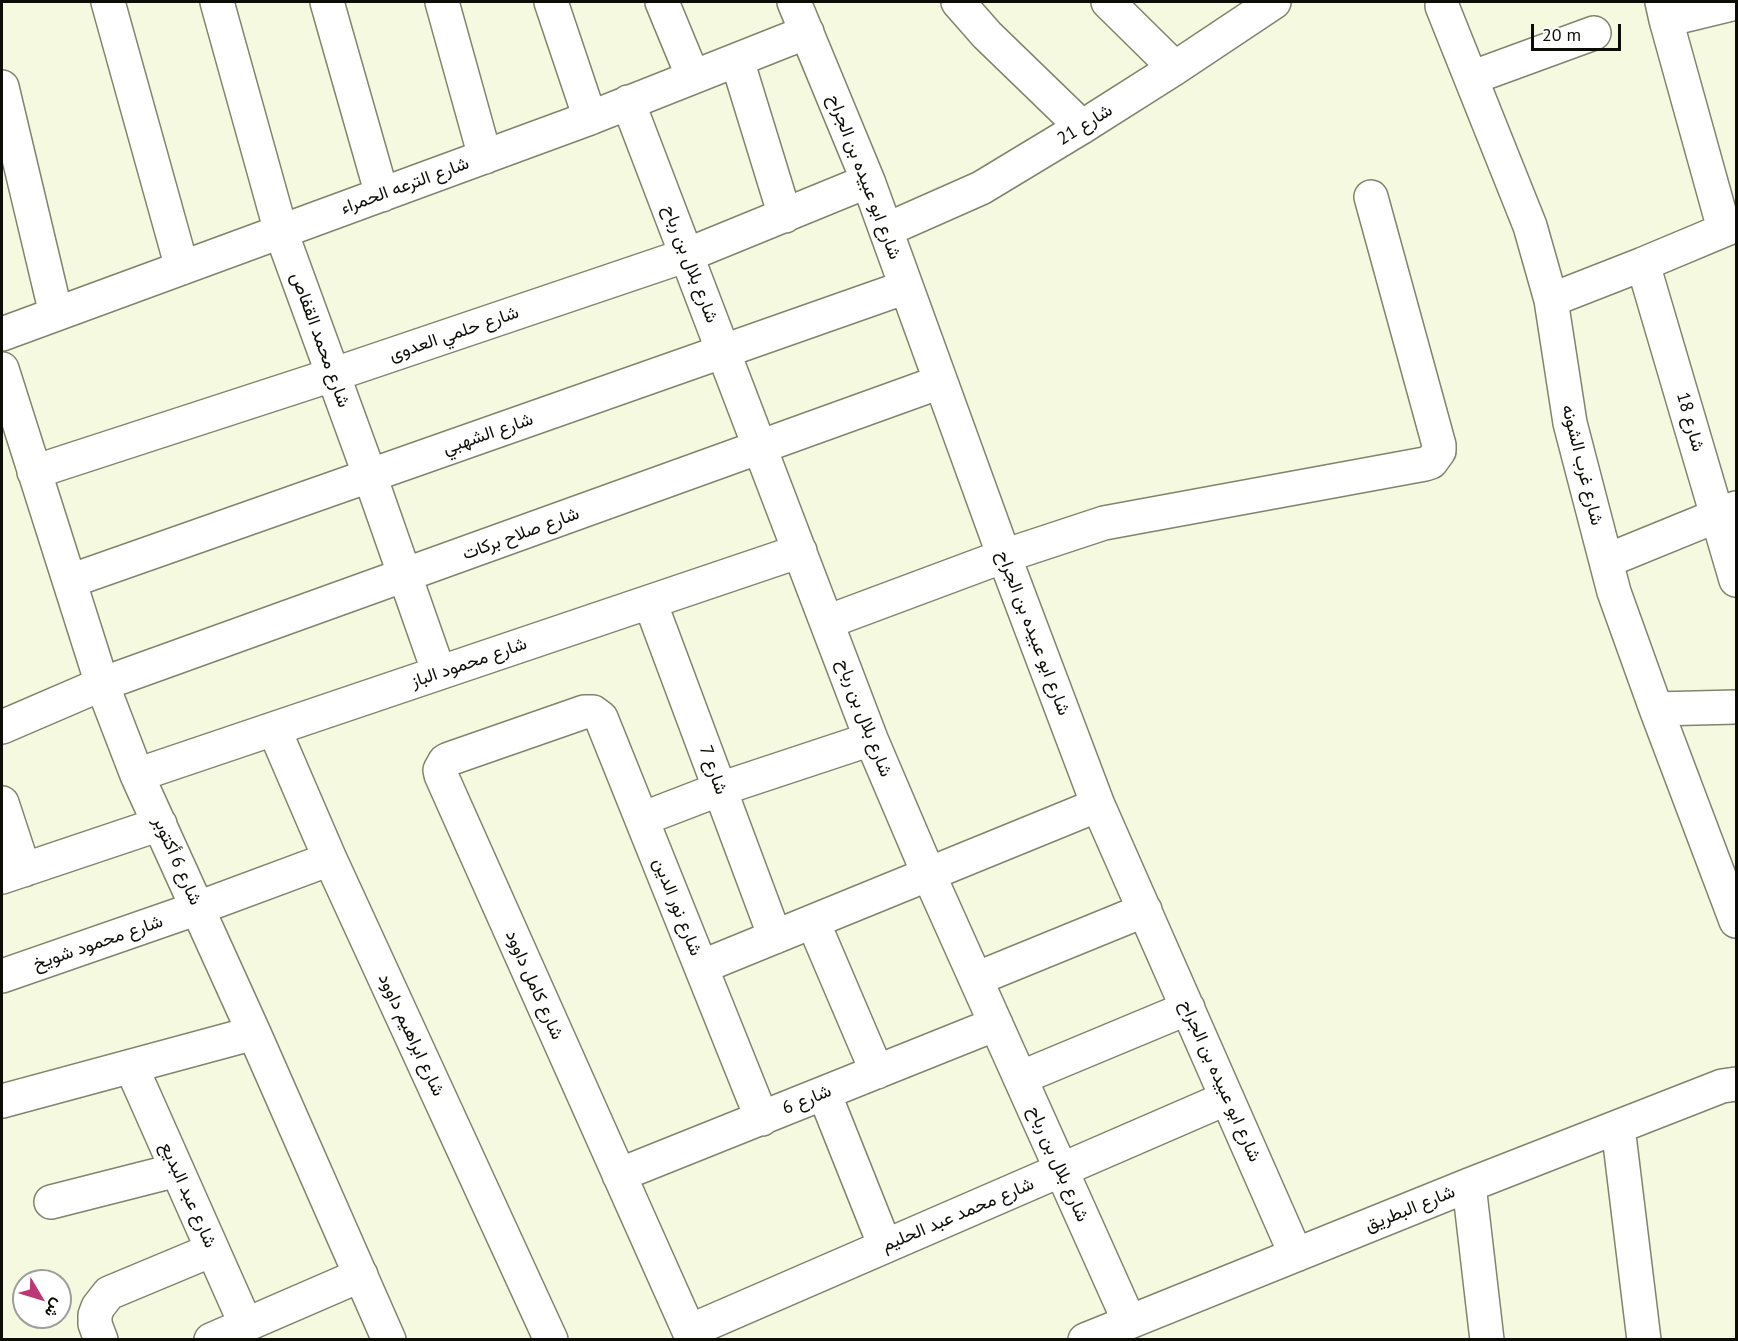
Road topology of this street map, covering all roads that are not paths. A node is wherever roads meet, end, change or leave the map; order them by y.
1 (108, 2) edge
2 (217, 2) edge
3 (327, 2) edge
4 (442, 2) edge
5 (551, 2) edge
6 (662, 2) edge
7 (794, 2) edge
8 (958, 2) edge
9 (1108, 2) edge
10 (1274, 2) edge
11 (1737, 3) edge
12 (1442, 6) dead end
13 (1664, 11) edge
14 (807, 32) junction
15 (1594, 33) dead end
16 (737, 60) junction
17 (1175, 68) junction
18 (693, 77) junction
19 (1471, 78) junction
20 (2, 87) edge
21 (628, 102) junction
22 (590, 118) junction
23 (1082, 128) junction
24 (485, 157) junction
25 (868, 181) junction
26 (382, 195) junction
27 (1371, 197) dead end
28 (785, 216) junction
29 (1730, 227) edge
30 (886, 230) junction
31 (281, 232) junction
32 (687, 255) junction
33 (1643, 264) junction
34 (182, 268) junction
35 (906, 287) junction
36 (1551, 300) junction
37 (56, 314) junction
38 (2, 334) edge
39 (724, 351) junction
40 (2, 369) edge
41 (332, 375) junction
42 (940, 382) junction
43 (760, 448) junction
44 (34, 472) junction
45 (370, 476) junction
46 (1727, 511) edge
47 (800, 551) junction
48 (1004, 556) junction
49 (1606, 561) junction
50 (404, 576) junction
51 (1737, 580) edge
52 (70, 581) junction
53 (650, 602) junction
54 (827, 622) junction
55 (439, 673) junction
56 (102, 684) junction
57 (1737, 707) edge
58 (1656, 709) junction
59 (580, 713) joint
60 (3, 722) edge
61 (274, 729) junction
62 (871, 739) junction
63 (137, 775) junction
64 (720, 789) junction
65 (2, 803) edge
66 (1098, 805) junction
67 (642, 819) junction
68 (160, 824) junction
69 (330, 859) junction
70 (13, 874) edge
71 (929, 875) junction
72 (198, 908) junction
73 (1145, 910) junction
74 (1737, 921) edge
75 (813, 922) junction
76 (775, 937) junction
77 (701, 967) junction
78 (2, 976) edge
79 (976, 979) junction
80 (1188, 1008) junction
81 (996, 1024) junction
82 (254, 1033) junction
83 (131, 1066) junction
84 (877, 1072) junction
85 (1020, 1078) junction
86 (1737, 1084) edge
87 (824, 1093) junction
88 (1227, 1098) junction
89 (2, 1101) edge
90 (762, 1119) junction
91 (1618, 1127) junction
92 (177, 1170) junction
93 (1061, 1170) junction
94 (619, 1175) junction
95 (1469, 1185) junction
96 (51, 1202) dead end
97 (885, 1246) junction
98 (212, 1250) junction
99 (1296, 1255) junction
100 (361, 1275) junction
101 (1129, 1322) junction
102 (246, 1325) junction
103 (691, 1335) edge
104 (100, 1340) edge
105 (211, 1340) edge
106 (389, 1340) edge
107 (551, 1340) edge
108 (1084, 1340) edge
109 (1487, 1340) edge
110 (1644, 1340) edge

1 - 34 street
2 - 31 street, شارع محمد القفاص
3 - 26 street
4 - 24 street
5 - 22 street
6 - 18 street
7 - 14 street, شارع ابو عبيده بن الجراح
8 - 23 street
9 - 17 street
10 - 17 street, شارع 21
11 - 13 street
12 - 19 street, شارع غرب الشونه
13 - 29 street
14 - 16 street, شارع الترعه الحمراء
14 - 25 street, شارع ابو عبيده بن الجراح
15 - 19 street
16 - 18 street, شارع الترعه الحمراء
16 - 28 street
17 - 23 street, شارع 21
18 - 21 street, شارع الترعه الحمراء
19 - 36 street, شارع غرب الشونه
20 - 37 street
21 - 22 street, شارع الترعه الحمراء
21 - 32 street, شارع بلال بن رباح
22 - 24 street, شارع الترعه الحمراء
23 - 30 street, شارع 21
24 - 26 street, شارع الترعه الحمراء
25 - 28 street, شارع حلمي العدوى
25 - 30 street, شارع ابو عبيده بن الجراح
26 - 31 street, شارع الترعه الحمراء
27 - 48 street
28 - 32 street, شارع حلمي العدوى
29 - 33 street
30 - 35 street, شارع ابو عبيده بن الجراح
31 - 34 street, شارع الترعه الحمراء
31 - 41 street, شارع محمد القفاص
32 - 39 street, شارع بلال بن رباح
32 - 41 street, شارع حلمي العدوى
33 - 36 street
33 - 46 street, شارع 18
34 - 37 street, شارع الترعه الحمراء
35 - 39 street, شارع الشهبي
35 - 42 street, شارع ابو عبيده بن الجراح
36 - 49 street, شارع غرب الشونه
37 - 38 street, شارع الترعه الحمراء
39 - 43 street, شارع بلال بن رباح
39 - 45 street, شارع الشهبي
40 - 44 street, شارع 6 أكتوبر
41 - 44 street, شارع حلمي العدوى
41 - 45 street, شارع محمد القفاص
42 - 43 street, شارع صلاح بركات
42 - 48 street, شارع ابو عبيده بن الجراح
43 - 47 street, شارع بلال بن رباح
43 - 50 street, شارع صلاح بركات
44 - 52 street, شارع 6 أكتوبر
45 - 50 street, شارع محمد القفاص
45 - 52 street, شارع الشهبي
46 - 49 street
46 - 51 street, شارع 18
47 - 53 street, شارع محمود الباز
47 - 54 street, شارع بلال بن رباح
48 - 54 street
48 - 66 street, شارع ابو عبيده بن الجراح
49 - 58 street, شارع غرب الشونه
50 - 55 street, شارع محمد القفاص
50 - 56 street, شارع صلاح بركات
52 - 56 street, شارع 6 أكتوبر
53 - 55 street, شارع محمود الباز
53 - 64 street, شارع 7
54 - 62 street, شارع بلال بن رباح
55 - 61 street, شارع محمود الباز
56 - 60 street, شارع صلاح بركات
56 - 63 street, شارع 6 أكتوبر
57 - 58 street
58 - 74 street, شارع غرب الشونه
59 - 67 street, شارع نور الدين
59 - 94 street, شارع كامل داوود
61 - 63 street, شارع محمود الباز
61 - 69 street, شارع ابراهيم داوود
62 - 64 street
62 - 71 street, شارع بلال بن رباح
63 - 68 street, شارع 6 أكتوبر
64 - 67 street
64 - 76 street, شارع 7
65 - 70 street
66 - 71 street
66 - 73 street, شارع ابو عبيده بن الجراح
67 - 77 street, شارع نور الدين
68 - 70 street
68 - 72 street, شارع 6 أكتوبر
69 - 72 street, شارع محمود شويخ
69 - 107 street, شارع ابراهيم داوود
71 - 75 street
71 - 79 street, شارع بلال بن رباح
72 - 78 street, شارع محمود شويخ
72 - 82 street, شارع 6 أكتوبر
73 - 79 street
73 - 80 street, شارع ابو عبيده بن الجراح
75 - 76 street
75 - 84 street
76 - 77 street
77 - 90 street, شارع نور الدين
79 - 81 street, شارع بلال بن رباح
80 - 85 street
80 - 88 street, شارع ابو عبيده بن الجراح
81 - 84 street, شارع 6
81 - 85 street, شارع بلال بن رباح
82 - 83 street
82 - 100 street, شارع 6 أكتوبر
83 - 89 street
83 - 92 street, شارع عبد البديع
84 - 87 street, شارع 6
85 - 93 street, شارع بلال بن رباح
86 - 91 street, شارع البطريق
87 - 90 street, شارع 6
87 - 97 street
88 - 93 street, شارع محمد عبد الحليم
88 - 99 street, شارع ابو عبيده بن الجراح
90 - 94 street, شارع 6
91 - 95 street, شارع البطريق
91 - 110 street
92 - 96 street
92 - 98 street, شارع عبد البديع
93 - 97 street, شارع محمد عبد الحليم
93 - 101 street, شارع بلال بن رباح
94 - 103 street, شارع كامل داوود
95 - 99 street, شارع البطريق
95 - 109 street
97 - 103 street, شارع محمد عبد الحليم
98 - 102 street, شارع عبد البديع
98 - 104 street
99 - 101 street, شارع البطريق
100 - 102 street
100 - 106 street, شارع 6 أكتوبر
101 - 108 street, شارع البطريق
102 - 105 street

